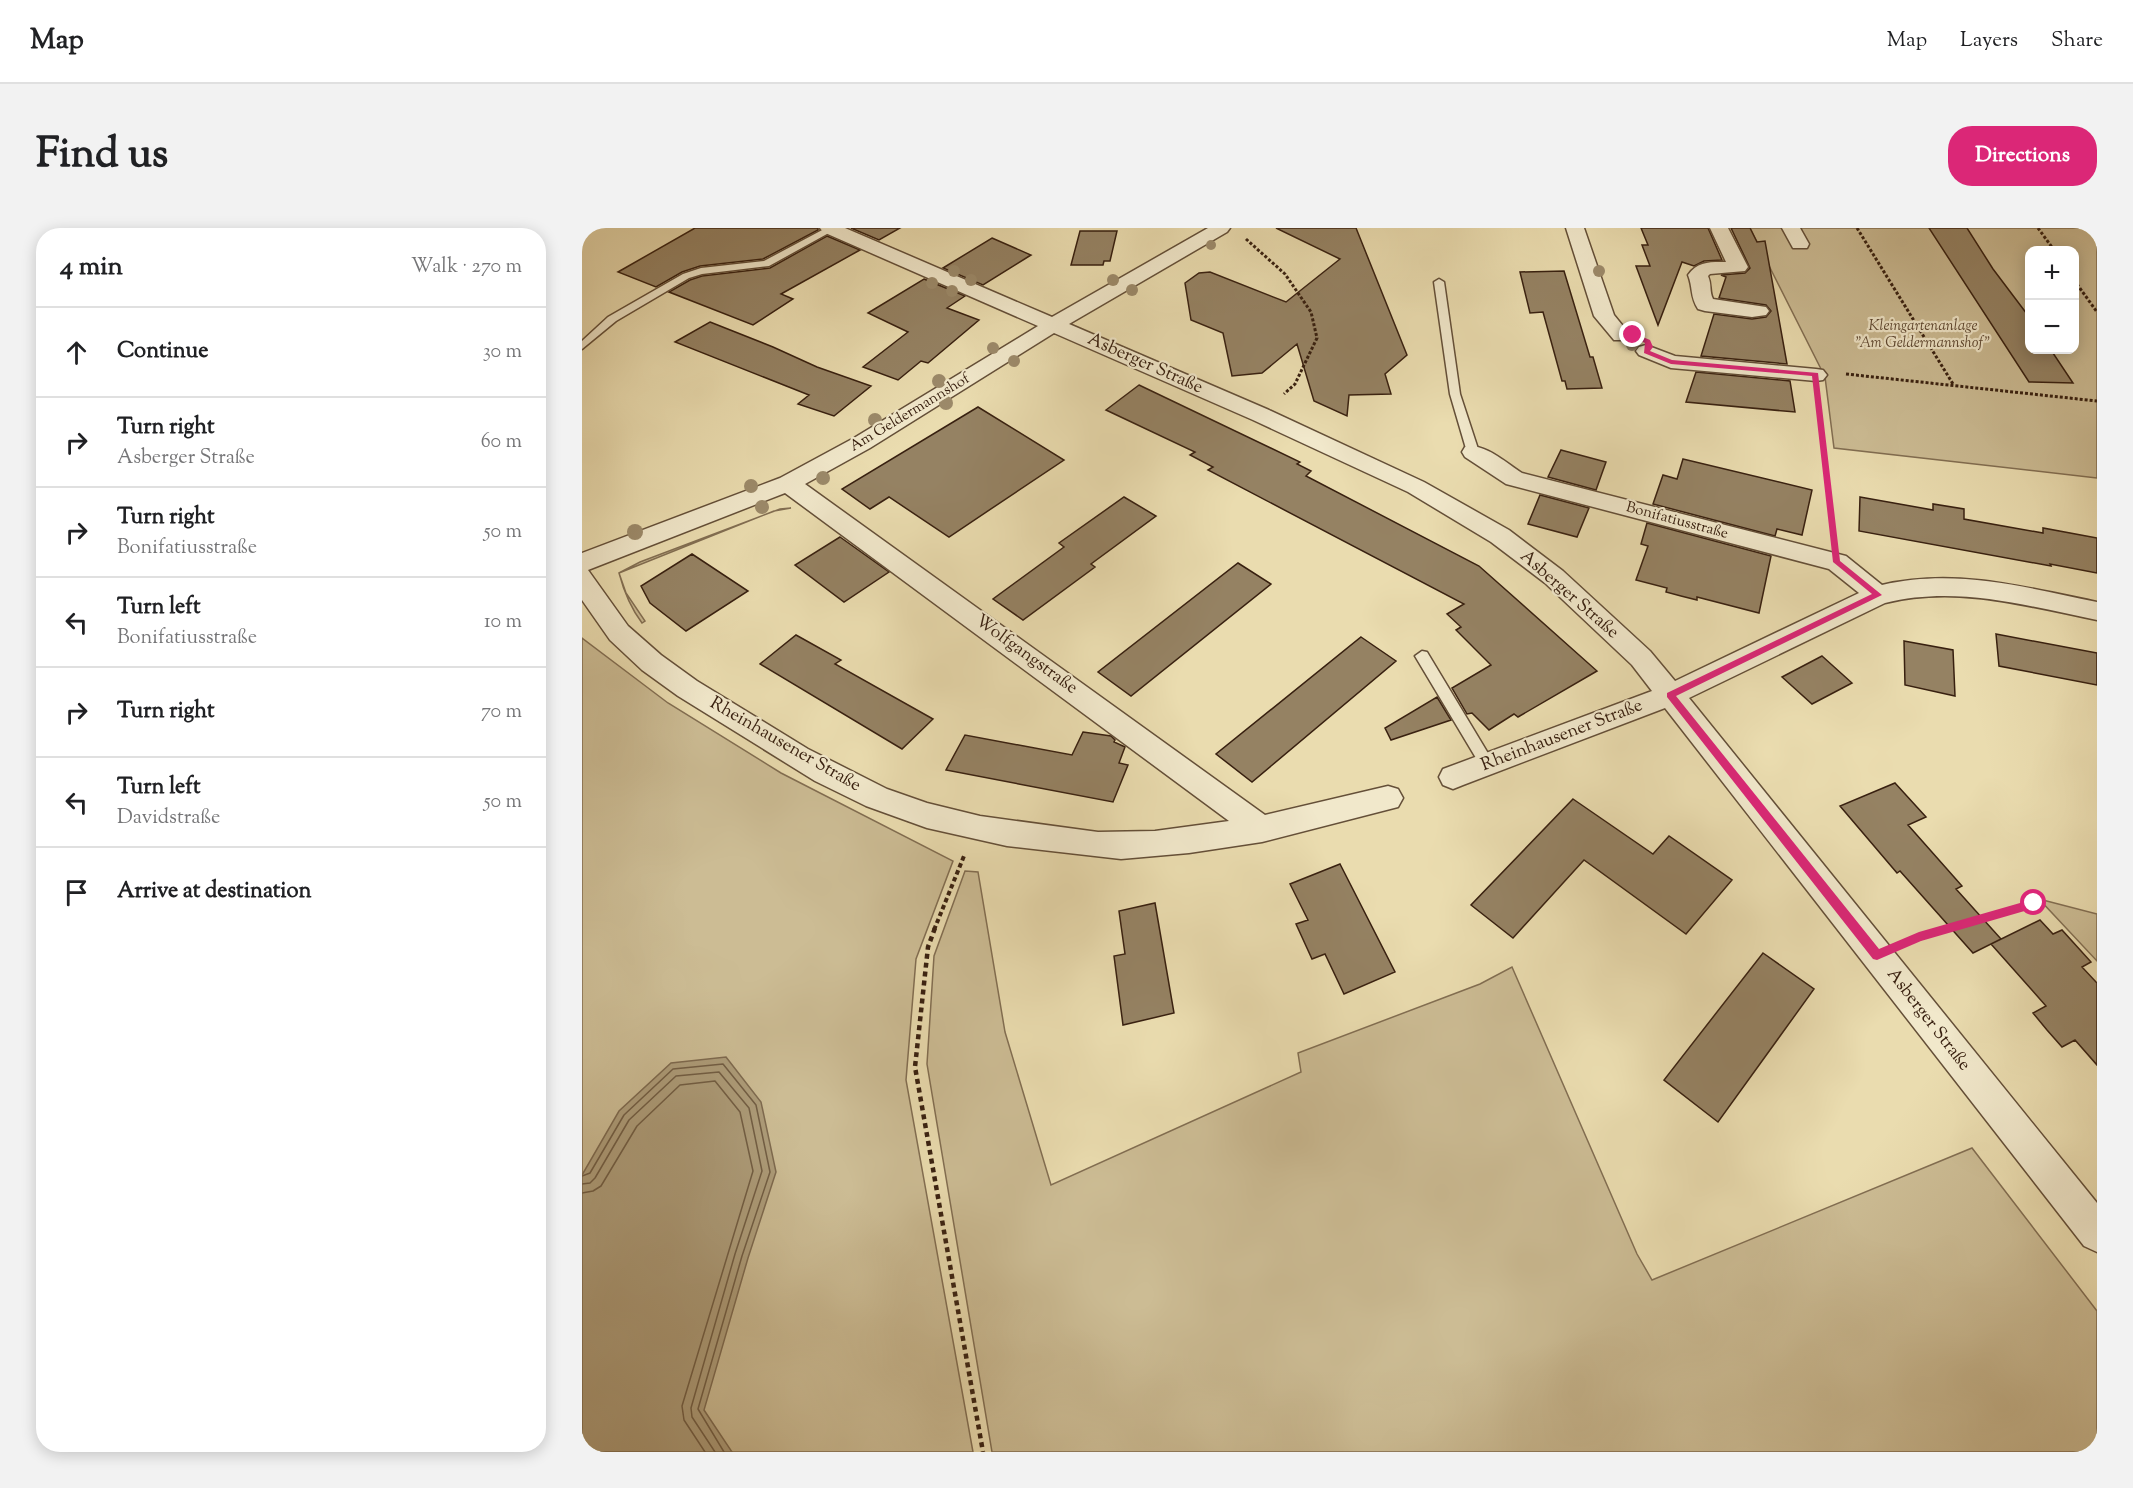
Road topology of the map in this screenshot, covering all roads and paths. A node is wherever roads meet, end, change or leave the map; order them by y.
1 (1221, 228) edge
2 (1575, 228) edge
3 (1719, 228) edge
4 (1857, 228) edge
5 (2038, 228) edge
6 (830, 229) edge
7 (1242, 235) dead end
8 (2051, 246) edge
9 (1439, 282) dead end
10 (2079, 287) edge
11 (2091, 303) junction
12 (2097, 303) edge
13 (1758, 311) dead end
14 (2097, 312) edge
15 (1054, 324) junction
16 (582, 346) edge
17 (1816, 375) junction
18 (1953, 385) junction
19 (2097, 401) edge
20 (1261, 415) junction
21 (1473, 452) joint
22 (788, 483) junction
23 (582, 562) edge
24 (1837, 562) junction
25 (582, 577) edge
26 (1878, 595) junction
27 (2097, 611) edge
28 (1422, 656) dead end
29 (1670, 695) junction
30 (1487, 764) junction
31 (1453, 777) dead end
32 (1388, 798) dead end
33 (977, 828) junction
34 (1262, 829) junction
35 (2045, 905) dead end
36 (1877, 955) junction
37 (2097, 1233) edge
38 (983, 1452) edge

1 - 15 street, Am Geldermannshof
2 - 17 street
3 - 13 street
4 - 18 path
5 - 8 path
6 - 15 street, Asberger Straße
6 - 16 lane
7 - 20 path
9 - 21 lane
10 - 11 path
11 - 12 path
11 - 14 path
15 - 20 street, Asberger Straße
15 - 22 street, Am Geldermannshof
17 - 18 path
17 - 24 path
18 - 19 path
20 - 29 street, Asberger Straße
21 - 24 street, Bonifatiusstraße
22 - 23 street, Am Geldermannshof
22 - 34 street, Wolfgangstraße
24 - 26 street, Bonifatiusstraße
25 - 33 street, Rheinhausener Straße
26 - 27 street
26 - 29 street
28 - 30 lane
29 - 30 street, Rheinhausener Straße
29 - 36 street, Asberger Straße
30 - 31 street, Rheinhausener Straße
32 - 34 street, Rheinhausener Straße
33 - 34 street, Rheinhausener Straße
33 - 38 path
35 - 36 path
36 - 37 street, Asberger Straße

